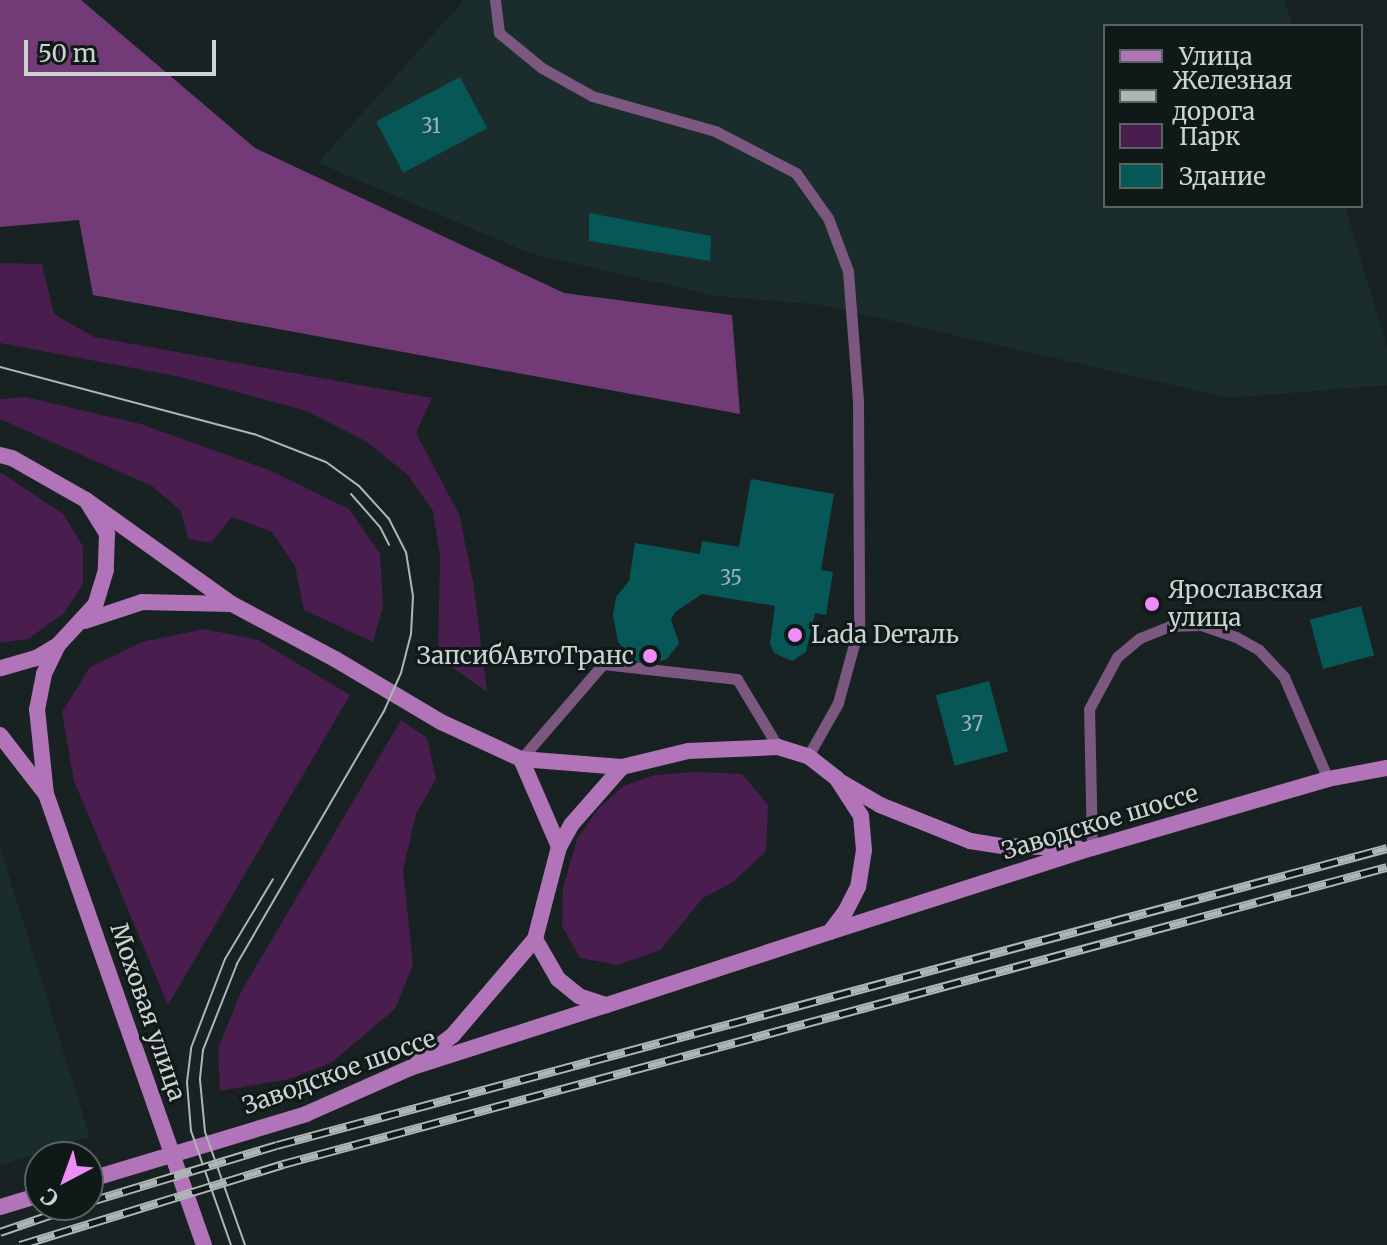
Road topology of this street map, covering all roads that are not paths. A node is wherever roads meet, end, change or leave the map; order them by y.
1 (495, 0) edge
2 (0, 455) edge
3 (86, 500) junction
4 (232, 604) junction
5 (80, 624) junction
6 (58, 645) junction
7 (0, 668) edge
8 (0, 735) edge
9 (778, 747) junction
10 (808, 756) junction
11 (521, 759) junction
12 (622, 767) junction
13 (1387, 768) edge
14 (837, 779) junction
15 (1328, 779) junction
16 (46, 794) junction
17 (559, 847) junction
18 (1092, 848) junction
19 (830, 932) junction
20 (535, 939) junction
21 (606, 1005) junction
22 (410, 1068) junction
23 (104, 1175) edge
24 (24, 1199) edge
25 (0, 1207) edge
26 (204, 1245) edge

1 - 10 lane
2 - 3 main road
3 - 4 main road
3 - 5 main road
4 - 5 main road
4 - 11 main road
5 - 6 main road
6 - 7 main road
6 - 16 main road
8 - 16 main road
9 - 10 main road
9 - 11 lane
9 - 12 main road
10 - 14 main road
11 - 12 main road
11 - 17 main road
12 - 17 main road
13 - 15 main road, Заводское шоссе
14 - 18 main road
14 - 19 main road
15 - 18 main road, Заводское шоссе
15 - 18 lane
16 - 26 main road, Моховая улица
17 - 20 main road
18 - 19 main road, Заводское шоссе
19 - 21 main road, Заводское шоссе
20 - 21 main road
20 - 22 main road
21 - 22 main road, Заводское шоссе
22 - 23 main road, Заводское шоссе
24 - 25 main road

